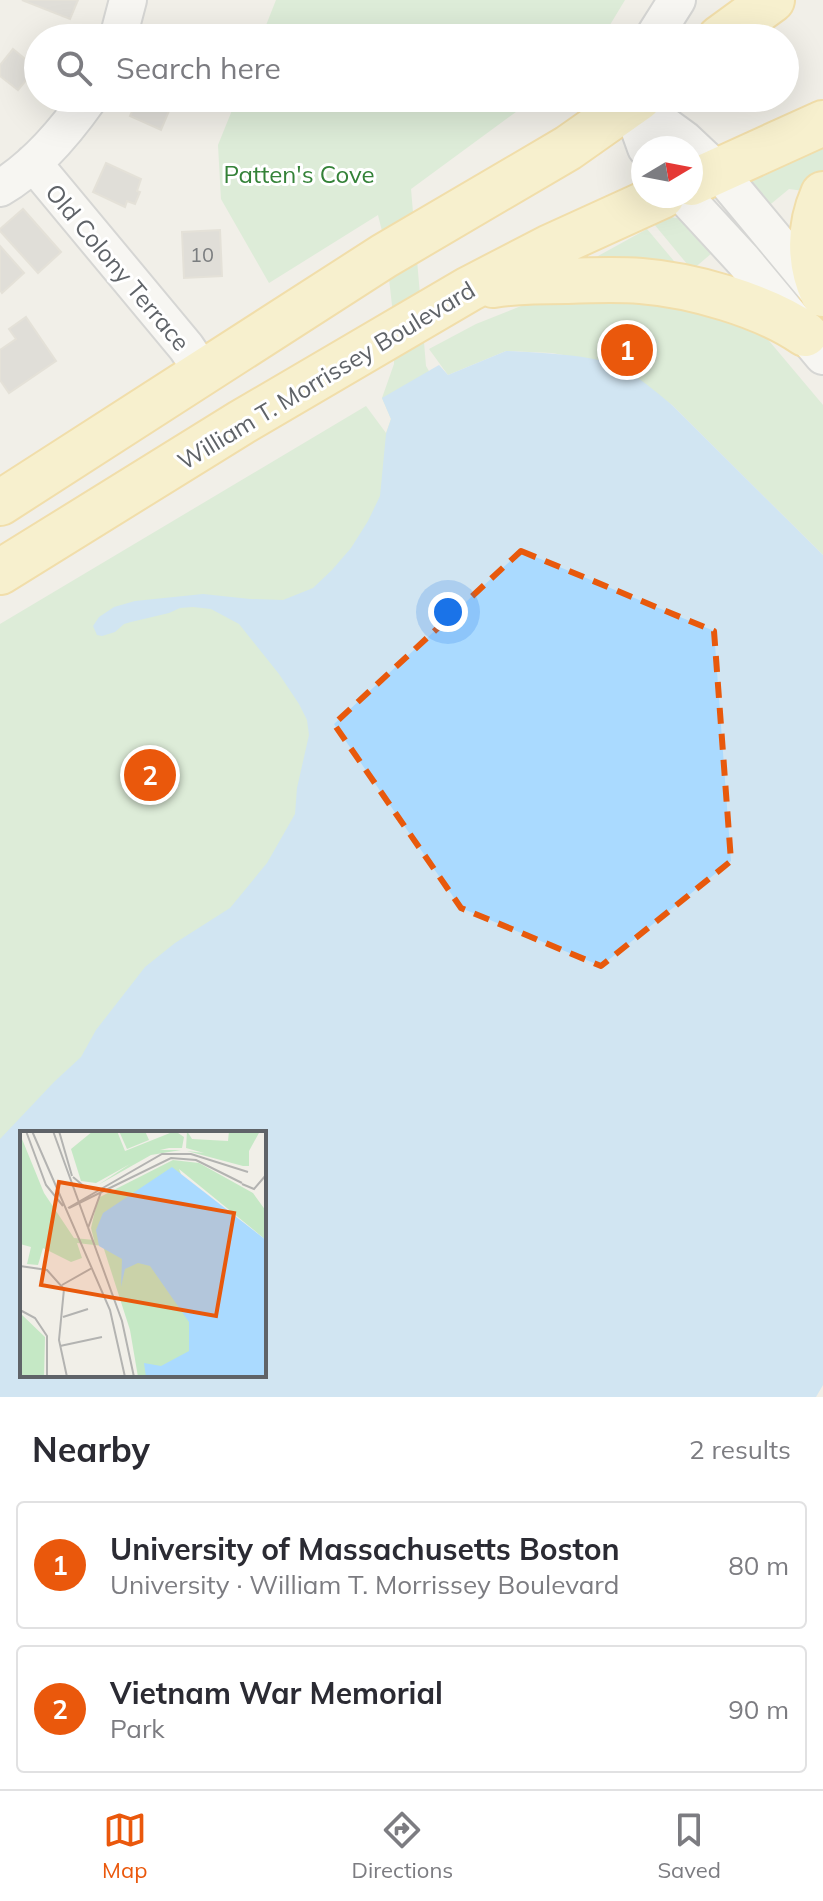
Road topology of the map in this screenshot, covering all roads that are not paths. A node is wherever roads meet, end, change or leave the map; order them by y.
1 (128, 0) edge
2 (677, 0) edge
3 (772, 0) edge
4 (122, 24) edge
5 (662, 24) edge
6 (739, 24) edge
7 (78, 112) edge
8 (617, 112) edge
9 (636, 112) edge
10 (651, 112) edge
11 (823, 123) edge
12 (641, 136) edge
13 (673, 136) edge
14 (33, 163) junction
15 (703, 181) edge
16 (0, 188) edge
17 (703, 192) edge
18 (823, 194) edge
19 (636, 208) edge
20 (469, 289) junction
21 (818, 321) edge
22 (203, 372) junction
23 (0, 503) edge
24 (0, 572) edge

1 - 4 street
2 - 5 street
3 - 6 main road
7 - 14 street
8 - 22 main road
9 - 12 street
10 - 13 street
11 - 15 main road
14 - 16 street
14 - 22 street, Old Colony Terrace
17 - 21 street
18 - 21 main road
19 - 20 main road, William T. Morrissey Boulevard
20 - 21 main road
20 - 24 main road, William T. Morrissey Boulevard
22 - 23 main road

